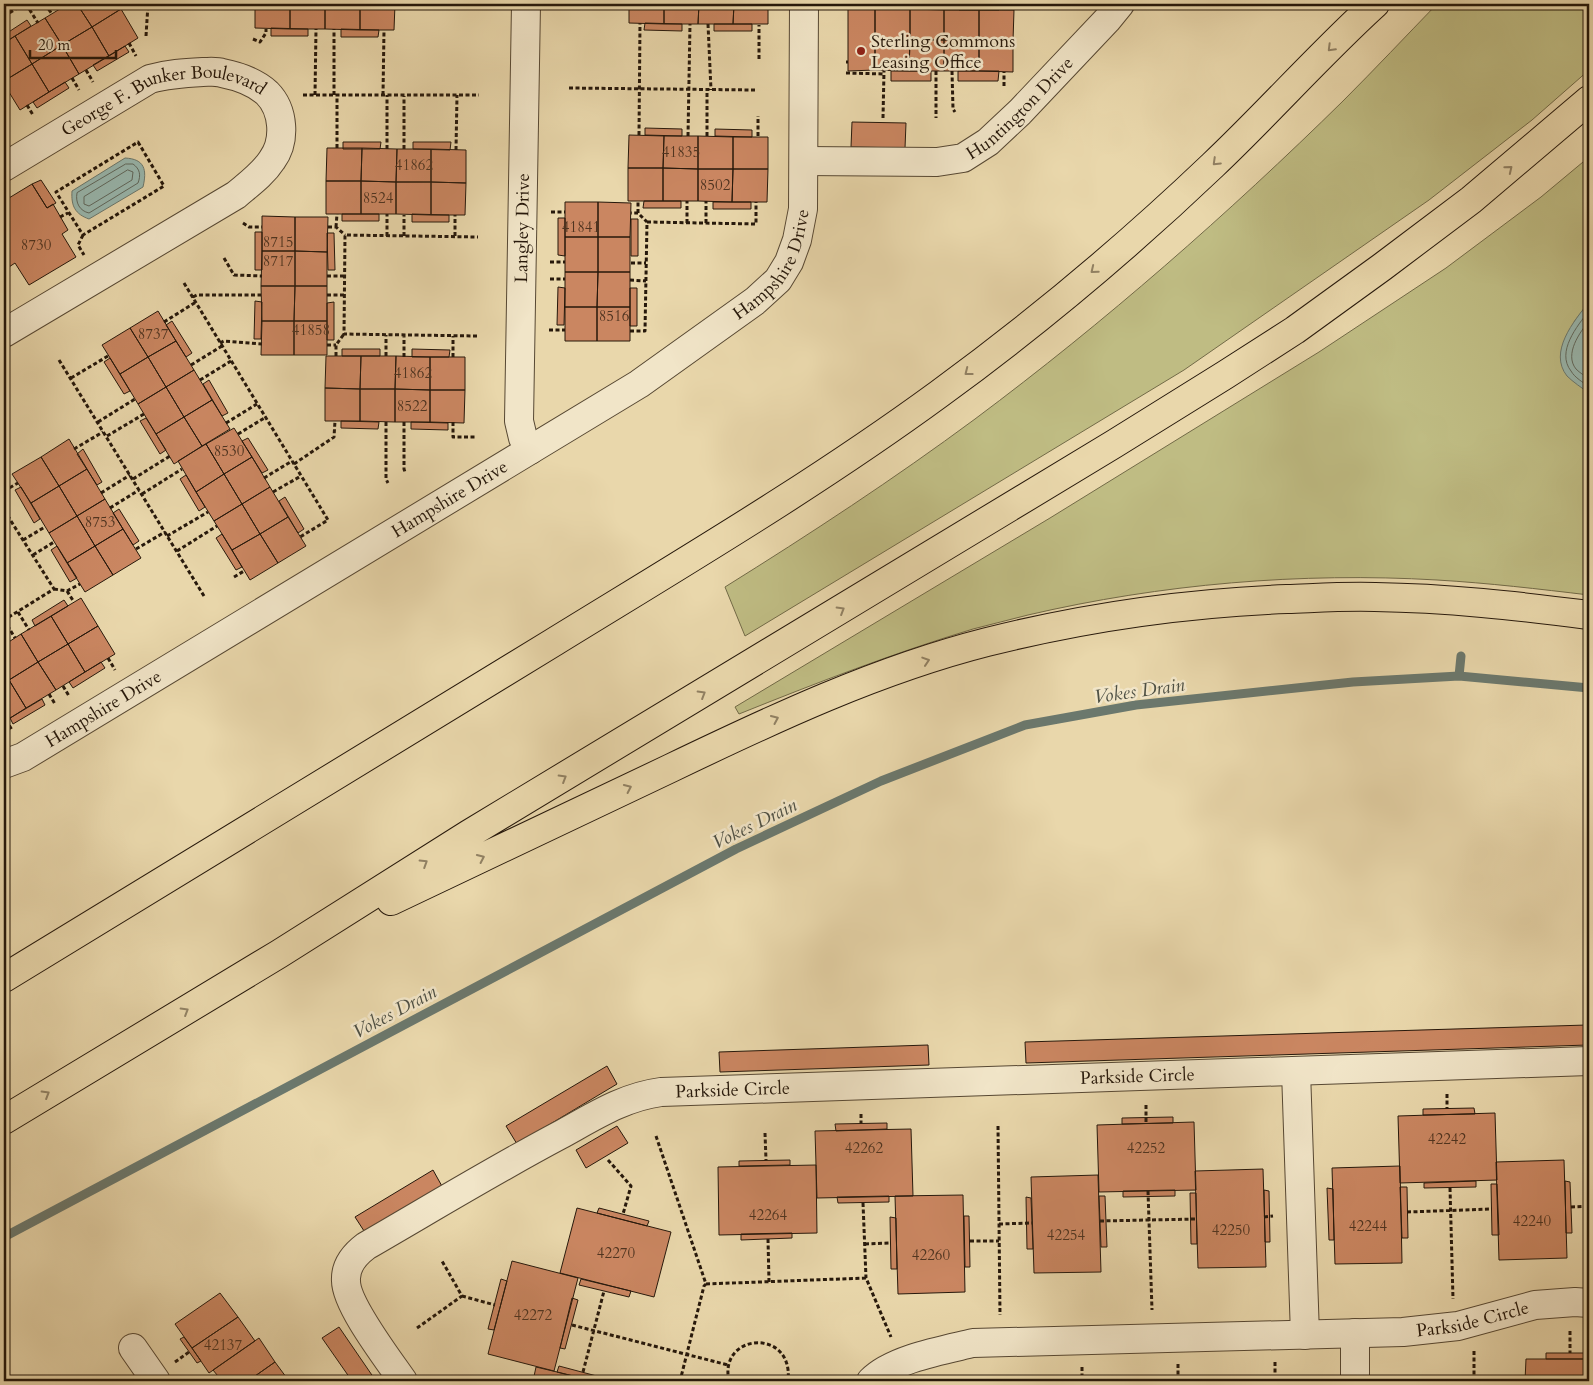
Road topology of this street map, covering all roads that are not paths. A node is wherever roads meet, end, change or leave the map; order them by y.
1 (526, 4) edge
2 (804, 4) edge
3 (1120, 4) edge
4 (1371, 7) edge
5 (1589, 100) edge
6 (804, 161) junction
7 (4, 167) edge
8 (4, 333) edge
9 (530, 450) junction
10 (1589, 615) edge
11 (4, 764) edge
12 (279, 954) junction
13 (4, 978) edge
14 (1589, 1061) edge
15 (1296, 1071) junction
16 (4, 1120) edge
17 (1589, 1303) edge
18 (1355, 1333) junction
19 (1304, 1335) junction
20 (134, 1348) dead end
21 (163, 1373) edge
22 (403, 1381) edge
23 (871, 1381) edge
24 (1355, 1381) edge

1 - 9 street, Langley Drive
2 - 6 street, Hampshire Drive
3 - 6 street, Huntington Drive
4 -> 13 highway
12 -> 5 highway
6 - 9 street, Hampshire Drive
7 - 8 street, George F. Bunker Boulevard
9 - 11 street, Hampshire Drive
12 -> 10 highway
16 -> 12 highway
14 - 15 street, Parkside Circle
15 - 19 street
15 - 22 street, Parkside Circle
17 - 18 street, Parkside Circle
18 - 19 street, Parkside Circle
18 - 24 street
19 - 23 street, Parkside Circle
20 - 21 street

